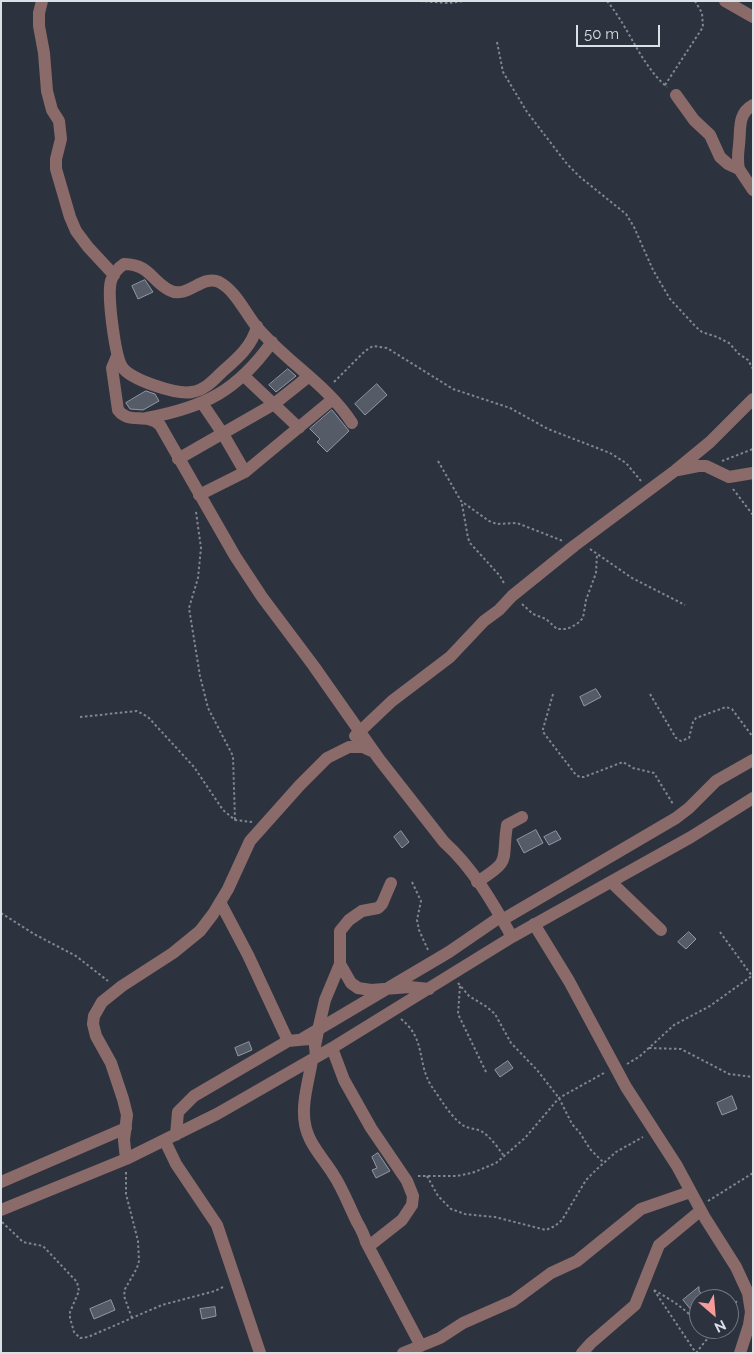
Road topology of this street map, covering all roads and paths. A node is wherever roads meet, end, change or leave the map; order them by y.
1 (42, 1) edge
2 (420, 1) edge
3 (464, 1) edge
4 (607, 1) edge
5 (695, 1) edge
6 (724, 1) edge
7 (753, 17) edge
8 (497, 42) dead end
9 (665, 85) junction
10 (676, 95) joint
11 (753, 105) edge
12 (739, 169) junction
13 (753, 190) edge
14 (114, 275) junction
15 (257, 326) junction
16 (272, 342) junction
17 (118, 356) junction
18 (753, 368) edge
19 (244, 376) junction
20 (308, 377) junction
21 (329, 395) junction
22 (753, 399) edge
23 (202, 403) junction
24 (274, 404) junction
25 (147, 418) junction
26 (352, 424) dead end
27 (299, 428) junction
28 (223, 434) junction
29 (753, 449) edge
30 (178, 459) junction
31 (438, 461) dead end
32 (703, 466) junction
33 (676, 470) junction
34 (245, 472) junction
35 (753, 473) edge
36 (649, 490) junction
37 (200, 496) junction
38 (462, 502) junction
39 (577, 544) junction
40 (597, 554) junction
41 (512, 596) junction
42 (684, 605) dead end
43 (554, 694) dead end
44 (650, 694) dead end
45 (80, 717) dead end
46 (360, 732) junction
47 (753, 737) edge
48 (347, 748) junction
49 (374, 752) junction
50 (753, 760) edge
51 (753, 798) edge
52 (680, 815) junction
53 (522, 817) dead end
54 (235, 820) junction
55 (267, 821) junction
56 (412, 882) dead end
57 (478, 882) junction
58 (611, 882) junction
59 (391, 883) dead end
60 (220, 902) junction
61 (1, 913) edge
62 (501, 918) junction
63 (534, 924) junction
64 (661, 930) dead end
65 (720, 932) dead end
66 (512, 937) junction
67 (435, 960) junction
68 (340, 964) junction
69 (753, 976) edge
70 (456, 980) junction
71 (122, 986) junction
72 (429, 988) junction
73 (385, 990) junction
74 (392, 1012) junction
75 (317, 1036) junction
76 (288, 1041) junction
77 (332, 1048) junction
78 (649, 1048) junction
79 (314, 1058) junction
80 (615, 1068) junction
81 (487, 1074) dead end
82 (753, 1077) edge
83 (559, 1098) junction
84 (126, 1128) junction
85 (654, 1130) junction
86 (170, 1138) junction
87 (504, 1156) junction
88 (123, 1160) junction
89 (604, 1163) junction
90 (753, 1173) edge
91 (403, 1176) junction
92 (426, 1176) junction
93 (1, 1182) edge
94 (690, 1192) junction
95 (699, 1208) junction
96 (1, 1210) edge
97 (1, 1221) edge
98 (369, 1246) junction
99 (235, 1279) junction
100 (650, 1284) junction
101 (689, 1312) edge
102 (132, 1318) junction
103 (707, 1339) edge
104 (421, 1346) junction
105 (260, 1353) edge
106 (403, 1353) edge
107 (582, 1353) edge
108 (696, 1353) edge
109 (740, 1353) edge

1 - 14 street
2 - 3 path
4 - 9 path
5 - 9 path
6 - 7 street
8 - 18 path
9 - 10 path
10 - 12 street
11 - 12 street
12 - 13 street
14 - 15 street
14 - 17 street
15 - 16 street
15 - 17 street
16 - 19 street
16 - 20 street
17 - 25 street
19 - 23 street
19 - 24 street
20 - 21 street
20 - 24 street
21 - 26 street
21 - 27 street
21 - 36 path
22 - 33 street
23 - 25 street
23 - 28 street
24 - 27 street
24 - 28 street
25 - 30 street
27 - 34 street
28 - 30 street
28 - 34 street
29 - 32 path
30 - 37 street
31 - 38 path
32 - 33 street
32 - 35 street
33 - 36 street
34 - 37 street
36 - 39 street
37 - 46 street
37 - 54 path
38 - 39 path
38 - 41 path
39 - 40 path
39 - 41 street
40 - 41 path
40 - 42 path
41 - 46 street
43 - 52 path
44 - 47 path
45 - 54 path
46 - 48 street
46 - 49 street
48 - 49 street
48 - 55 street
49 - 57 street
50 - 52 street
51 - 58 street
52 - 62 street
53 - 57 street
54 - 55 path
55 - 60 street
56 - 67 path
57 - 62 street
58 - 63 street
58 - 64 street
59 - 68 street
60 - 71 street
60 - 76 street
61 - 71 path
62 - 66 street
62 - 67 street
63 - 66 street
63 - 80 street
65 - 69 path
66 - 70 street
67 - 73 street
68 - 73 street
68 - 75 street
69 - 78 path
70 - 72 street
70 - 81 path
70 - 83 path
71 - 84 street
72 - 73 street
72 - 74 street
73 - 75 street
74 - 77 street
74 - 87 path
75 - 76 street
75 - 79 street
76 - 86 street
77 - 79 street
77 - 91 street
78 - 80 path
78 - 82 path
79 - 86 street
79 - 98 street
80 - 83 path
80 - 85 street
83 - 87 path
83 - 89 path
84 - 88 street
84 - 93 street
85 - 89 path
85 - 94 street
86 - 88 street
86 - 99 street
87 - 92 path
88 - 96 street
88 - 102 path
89 - 92 path
90 - 95 path
91 - 92 path
91 - 98 street
94 - 95 street
94 - 104 street
95 - 100 street
95 - 109 street
97 - 102 path
98 - 104 street
99 - 102 path
99 - 105 street
100 - 101 path
100 - 107 street
100 - 108 path
103 - 108 path
104 - 106 street

